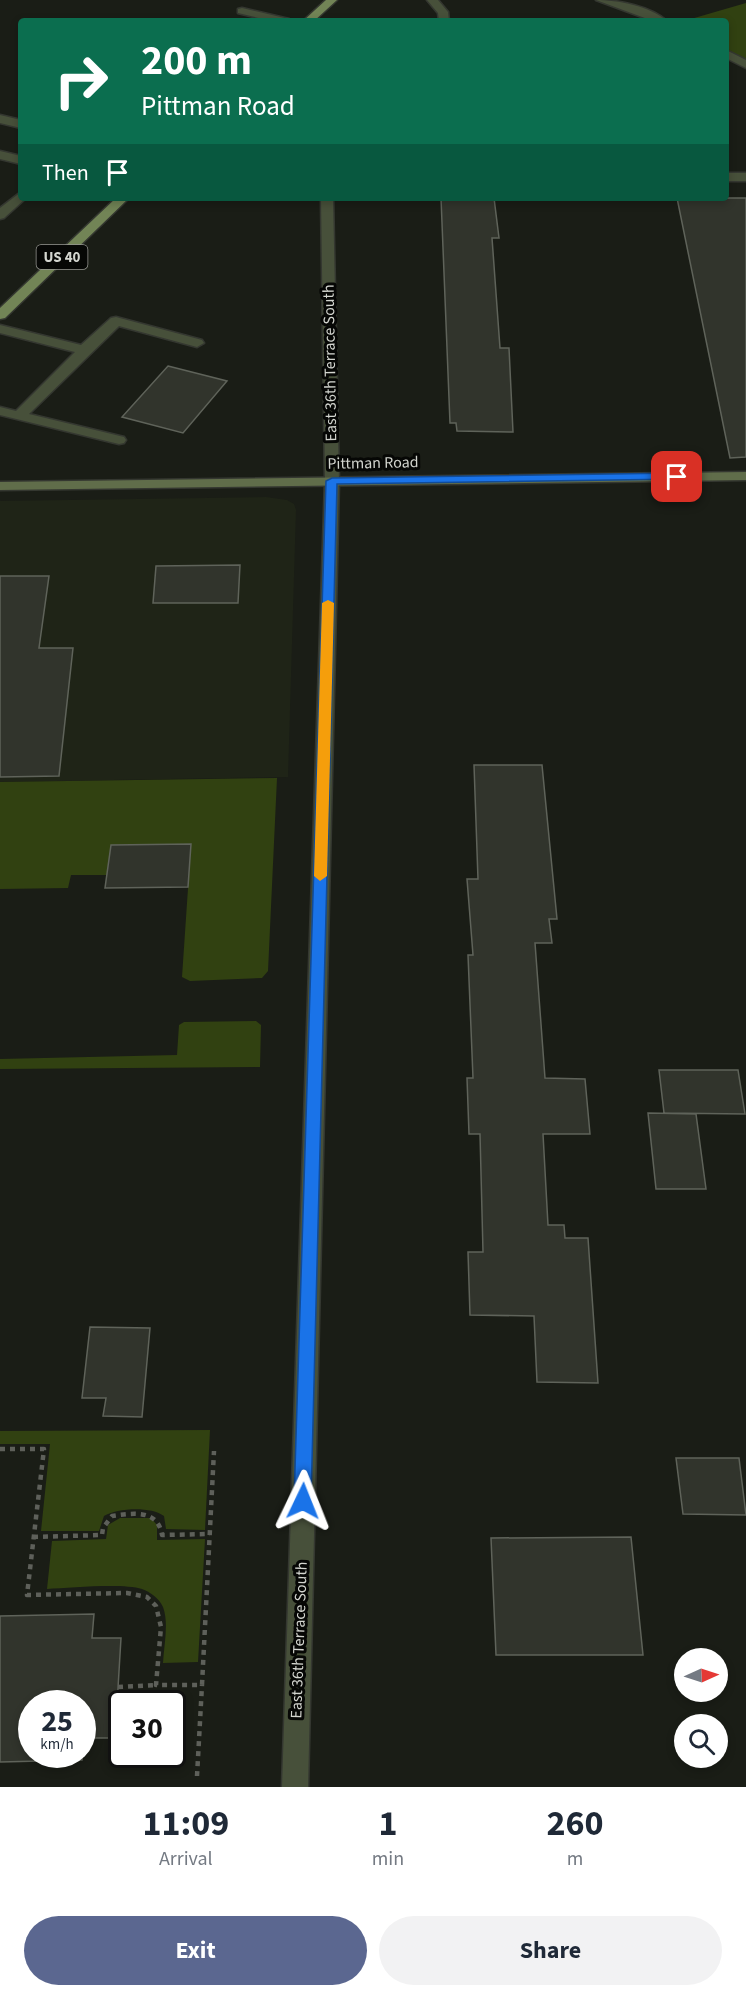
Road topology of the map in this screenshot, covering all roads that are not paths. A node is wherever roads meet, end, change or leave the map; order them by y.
1 (256, 0) edge
2 (332, 0) edge
3 (432, 0) edge
4 (601, 0) edge
5 (272, 18) edge
6 (311, 18) edge
7 (444, 18) edge
8 (655, 18) edge
9 (729, 55) edge
10 (746, 65) edge
11 (0, 119) edge
12 (18, 123) edge
13 (0, 155) edge
14 (18, 159) edge
15 (729, 177) edge
16 (746, 177) edge
17 (18, 199) edge
18 (120, 201) edge
19 (327, 201) edge
20 (0, 215) edge
21 (0, 315) edge
22 (0, 329) edge
23 (197, 343) dead end
24 (84, 350) junction
25 (0, 411) edge
26 (20, 416) junction
27 (118, 440) dead end
28 (746, 476) edge
29 (332, 481) junction
30 (0, 486) edge
31 (295, 1787) edge

1 - 5 street
2 - 6 main road
3 - 7 street
4 - 8 street
9 - 10 street
11 - 12 street
13 - 14 street
15 - 16 street
17 - 20 street
18 - 21 main road, US 40
19 - 29 street, East 36th Terrace South
22 - 24 street
23 - 24 street
24 - 26 street
25 - 26 street
26 - 27 street
28 - 29 street, Pittman Road
29 - 30 street, Pittman Road
29 - 31 street, East 36th Terrace South

